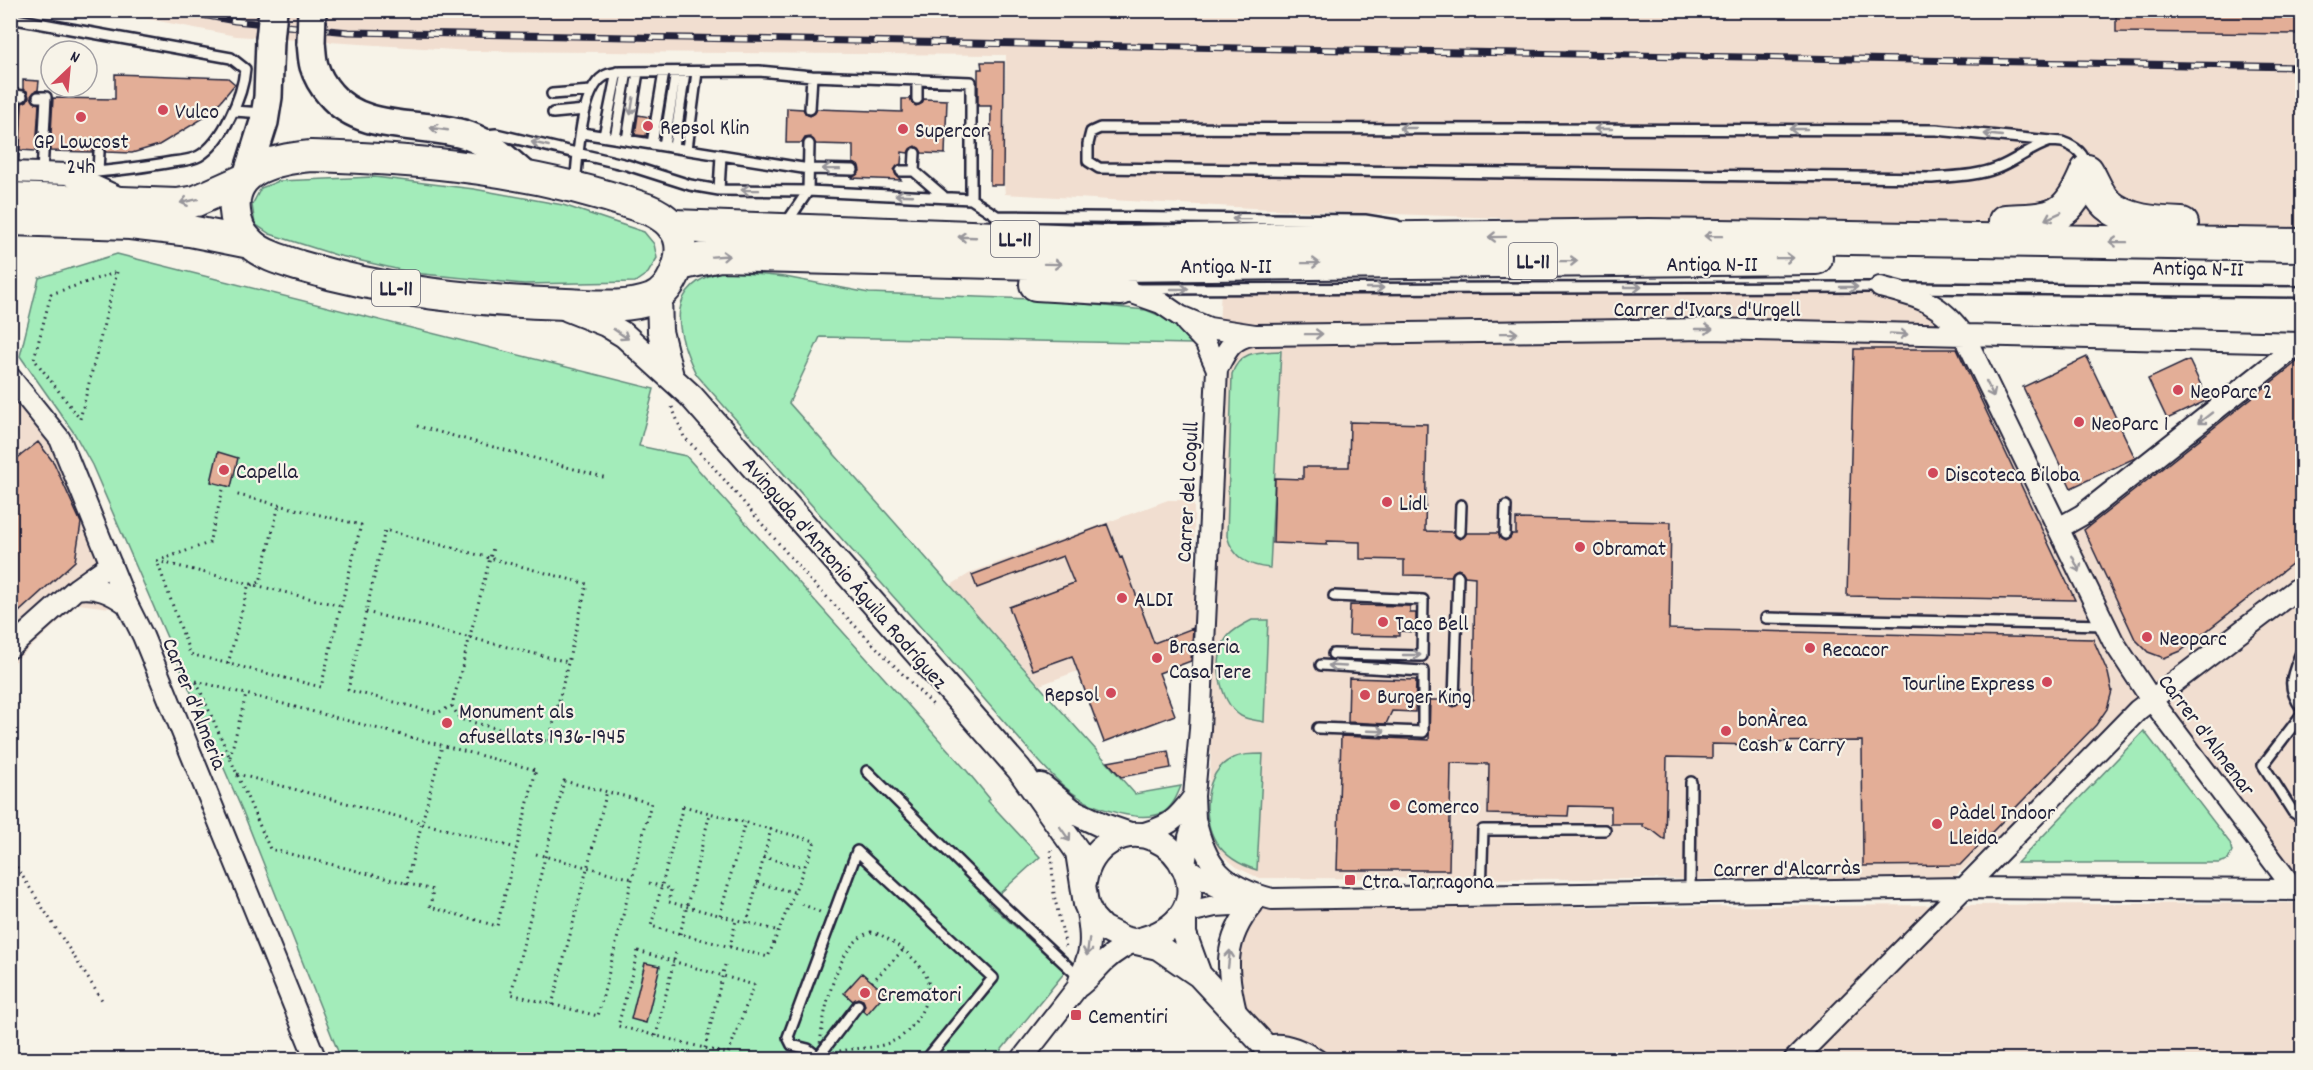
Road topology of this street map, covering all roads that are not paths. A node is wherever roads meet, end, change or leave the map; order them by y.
1 (273, 10) edge
2 (312, 10) edge
3 (10, 18) edge
4 (622, 72) junction
5 (638, 72) junction
6 (664, 72) junction
7 (681, 72) junction
8 (698, 72) junction
9 (812, 76) junction
10 (917, 81) junction
11 (591, 91) junction
12 (552, 93) dead end
13 (22, 96) dead end
14 (38, 97) dead end
15 (917, 99) dead end
16 (810, 109) dead end
17 (585, 110) junction
18 (234, 111) junction
19 (266, 113) junction
20 (553, 113) dead end
21 (582, 133) junction
22 (468, 135) junction
23 (604, 136) junction
24 (615, 138) junction
25 (627, 140) junction
26 (2051, 141) junction
27 (652, 144) junction
28 (809, 144) dead end
29 (669, 147) junction
30 (687, 149) junction
31 (99, 152) dead end
32 (579, 153) junction
33 (915, 153) dead end
34 (721, 155) junction
35 (809, 169) junction
36 (852, 170) dead end
37 (901, 171) dead end
38 (914, 171) junction
39 (2087, 171) junction
40 (98, 172) junction
41 (42, 173) junction
42 (68, 174) junction
43 (525, 176) junction
44 (245, 178) junction
45 (11, 181) edge
46 (575, 187) junction
47 (719, 190) junction
48 (808, 191) junction
49 (943, 196) junction
50 (971, 199) junction
51 (129, 202) junction
52 (10, 220) edge
53 (47, 221) junction
54 (673, 226) junction
55 (10, 230) edge
56 (781, 230) junction
57 (1445, 237) junction
58 (1914, 238) junction
59 (250, 243) junction
60 (2291, 244) edge
61 (764, 257) junction
62 (680, 264) junction
63 (2302, 267) edge
64 (1880, 288) junction
65 (1121, 289) junction
66 (2302, 292) edge
67 (659, 295) junction
68 (549, 303) junction
69 (1180, 316) junction
70 (1255, 335) junction
71 (1965, 337) junction
72 (2301, 343) edge
73 (1217, 369) junction
74 (671, 376) junction
75 (10, 377) edge
76 (1461, 505) dead end
77 (1506, 506) dead end
78 (2059, 528) junction
79 (1460, 532) dead end
80 (1505, 534) dead end
81 (111, 564) junction
82 (1458, 576) dead end
83 (2302, 585) edge
84 (76, 589) junction
85 (1334, 596) dead end
86 (127, 604) junction
87 (1766, 618) dead end
88 (2105, 625) junction
89 (10, 648) edge
90 (2302, 650) edge
91 (1333, 654) dead end
92 (1321, 665) dead end
93 (2151, 699) junction
94 (1454, 700) dead end
95 (2302, 709) edge
96 (2302, 714) edge
97 (1318, 728) dead end
98 (1019, 769) junction
99 (867, 771) dead end
100 (1691, 782) dead end
101 (1194, 796) junction
102 (2302, 818) edge
103 (1195, 819) junction
104 (1605, 830) dead end
105 (1134, 835) junction
106 (1185, 866) junction
107 (1965, 888) junction
108 (2298, 890) edge
109 (1690, 892) junction
110 (1084, 895) junction
111 (1481, 895) junction
112 (1261, 899) junction
113 (1184, 913) junction
114 (1136, 941) junction
115 (1199, 975) junction
116 (1075, 977) junction
117 (858, 1005) dead end
118 (1237, 1016) junction
119 (1272, 1053) edge
120 (820, 1058) edge
121 (316, 1059) edge
122 (926, 1059) edge
123 (1021, 1059) edge
124 (1317, 1059) edge
125 (1794, 1059) edge

1 - 19 main road, bridge
22 -> 2 main road, bridge
3 - 18 lane
4 - 5 lane
4 - 11 lane
4 - 23 lane
4 - 24 lane
5 - 6 lane
5 -> 25 lane
6 - 7 lane
6 - 27 lane
7 - 8 lane
7 - 29 lane
8 - 9 lane
8 - 30 lane
9 - 10 lane
9 - 16 lane
10 - 15 lane
10 - 50 lane
11 - 12 lane
11 - 17 lane
13 - 45 lane
14 - 41 lane
17 - 20 lane
17 - 21 lane
18 - 19 lane
18 - 40 lane
19 - 44 main road
21 - 23 lane
21 - 32 lane
32 -> 22 lane
22 - 43 main road
23 - 24 lane
24 - 25 lane
25 - 27 lane
26 -> 26 lane
26 - 39 lane
27 - 29 lane
28 - 35 lane
29 - 30 lane
30 - 34 lane
31 - 40 lane
32 - 46 lane
32 - 47 lane
33 - 38 lane
34 - 35 lane
34 - 47 lane
36 -> 35 lane
35 - 48 lane
37 - 38 lane
38 - 49 lane
39 -> 58 highway
39 - 60 highway
40 - 42 lane
41 - 42 street
41 - 45 street
42 - 51 street
43 - 44 main road
43 - 46 main road
44 -> 51 main road
44 - 59 main road
45 - 51 main road
46 - 54 main road
48 -> 47 lane
49 -> 48 lane
48 - 56 lane
49 - 50 lane
57 -> 50 lane
52 - 53 main road, LL-11
53 - 55 main road
53 - 59 main road, LL-11
54 - 56 highway, LL-11
54 - 62 main road
57 -> 56 highway, LL-11
58 -> 57 highway, LL-11
60 -> 58 highway, LL-11
59 - 68 main road, LL-11
62 -> 61 highway, LL-11
61 -> 63 highway, LL-11
61 - 65 highway
62 - 67 main road
65 -> 64 lane, Antiga N-II
64 - 66 lane, Antiga N-II
64 - 71 street, Carrer d'Almenar
65 - 69 street, Carrer d'Ivars d'Urgell
67 - 68 main road, LL-11
67 - 74 street, Avinguda d'Antonio Águila Rodríguez
68 -> 74 street, Avinguda d'Antonio Águila Rodríguez
69 - 70 street, Carrer d'Ivars d'Urgell
69 - 73 street
70 -> 71 street, Carrer d'Ivars d'Urgell
70 - 73 street
71 - 72 street, Carrer d'Ivars d'Urgell
71 -> 78 street, Carrer d'Almenar
72 -> 78 street
73 - 101 street, Carrer del Cogull
74 - 98 street, Avinguda d'Antonio Águila Rodríguez
75 - 81 street, Carrer d'Almeria
76 - 79 lane
77 - 80 lane
78 -> 88 street, Carrer d'Almenar
81 - 84 street
81 - 86 street, Carrer d'Almeria
82 - 94 lane
83 - 93 street
84 - 86 street
84 - 89 street
91 -> 85 lane
86 - 121 street, Carrer d'Almeria
87 - 88 lane
88 - 93 street, Carrer d'Almenar
90 - 95 lane
97 -> 92 lane
93 - 107 street
93 - 108 street, Carrer d'Almenar
96 - 102 lane
98 - 105 street, Avinguda d'Antonio Águila Rodríguez
98 -> 110 street, Avinguda d'Antonio Águila Rodríguez
99 - 116 lane
100 - 109 lane
101 - 103 street, Carrer del Cogull
101 - 105 street
103 - 106 street, Carrer del Cogull
103 - 112 street, Carrer d'Alcarràs
104 - 111 lane
105 - 106 street, Avinguda d'Antonio Águila Rodríguez
105 - 110 street
106 - 112 street, Carrer d'Alcarràs
106 - 113 street, Avinguda d'Antonio Águila Rodríguez
107 - 108 street, Carrer d'Alcarràs
107 - 109 street, Carrer d'Alcarràs
107 - 125 street
109 - 111 street, Carrer d'Alcarràs
110 - 114 street, Avinguda d'Antonio Águila Rodríguez
110 -> 116 street
111 - 112 street, Carrer d'Alcarràs
112 - 113 street, Carrer d'Alcarràs
118 -> 112 street
113 - 114 street
113 - 115 street, Avinguda d'Antonio Águila Rodríguez
114 - 115 street, Avinguda d'Antonio Águila Rodríguez
114 - 116 street
115 - 118 street, Avinguda d'Antonio Águila Rodríguez
116 - 123 street
117 - 120 lane
118 - 119 street, Avinguda d'Antonio Águila Rodríguez
119 - 124 street
120 - 122 lane

